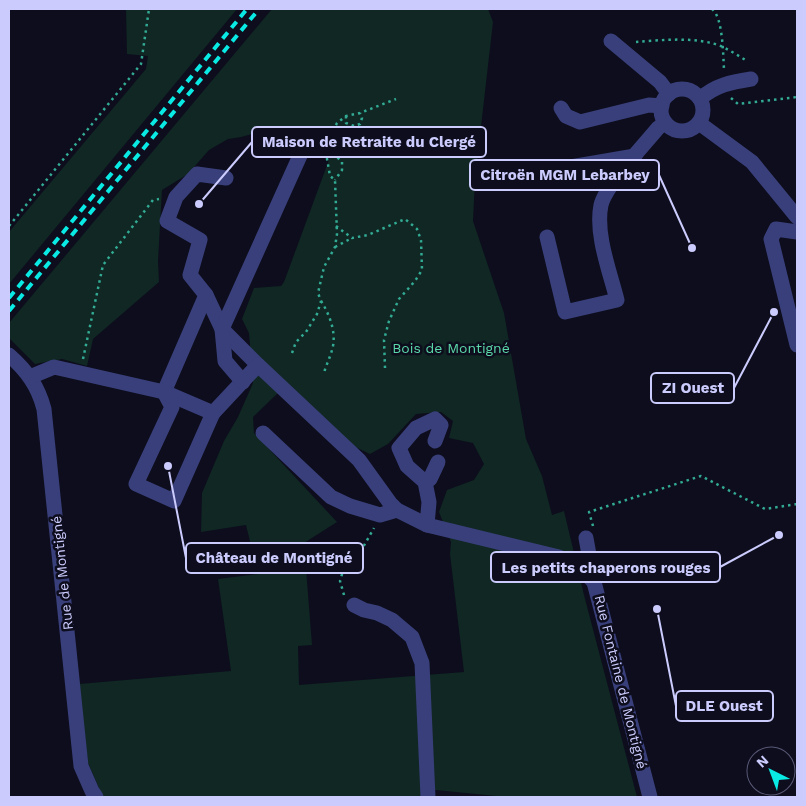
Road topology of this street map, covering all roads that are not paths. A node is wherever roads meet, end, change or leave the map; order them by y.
1 (615, 45) road end
2 (751, 79) dead end
3 (700, 99) junction
4 (666, 100) junction
5 (561, 108) dead end
6 (665, 123) junction
7 (699, 123) junction
8 (309, 151) road end
9 (635, 156) junction
10 (553, 170) dead end
11 (226, 178) dead end
12 (797, 217) edge
13 (797, 232) edge
14 (547, 237) dead end
15 (206, 296) junction
16 (222, 329) junction
17 (797, 345) edge
18 (9, 356) edge
19 (258, 365) junction
20 (30, 377) junction
21 (243, 382) junction
22 (164, 392) junction
23 (213, 412) junction
24 (263, 433) dead end
25 (435, 442) dead end
26 (438, 462) dead end
27 (425, 482) junction
28 (397, 510) junction
29 (427, 524) junction
30 (586, 538) road end
31 (594, 582) junction
32 (354, 605) road end
33 (96, 797) edge
34 (428, 797) edge
35 (650, 797) edge

1 - 4 street
2 - 3 street
3 - 4 street
3 - 7 street
4 - 5 street
4 - 6 street
6 - 7 street
6 - 9 street
7 - 12 street
8 - 16 street
9 - 10 street
9 - 14 street
11 - 15 street
13 - 17 street
15 - 16 street
15 - 22 street
16 - 19 street
16 - 21 street
18 - 20 street, Rue de Montigné
19 - 21 street
19 - 28 street
20 - 22 street
20 - 33 street, Rue de Montigné
21 - 23 street
22 - 23 street
22 - 23 street
24 - 28 street
25 - 27 street
26 - 27 street
27 - 29 street
28 - 29 street
29 - 31 street
30 - 31 street, Rue Fontaine de Montigné
31 - 35 street, Rue Fontaine de Montigné
32 - 34 street

